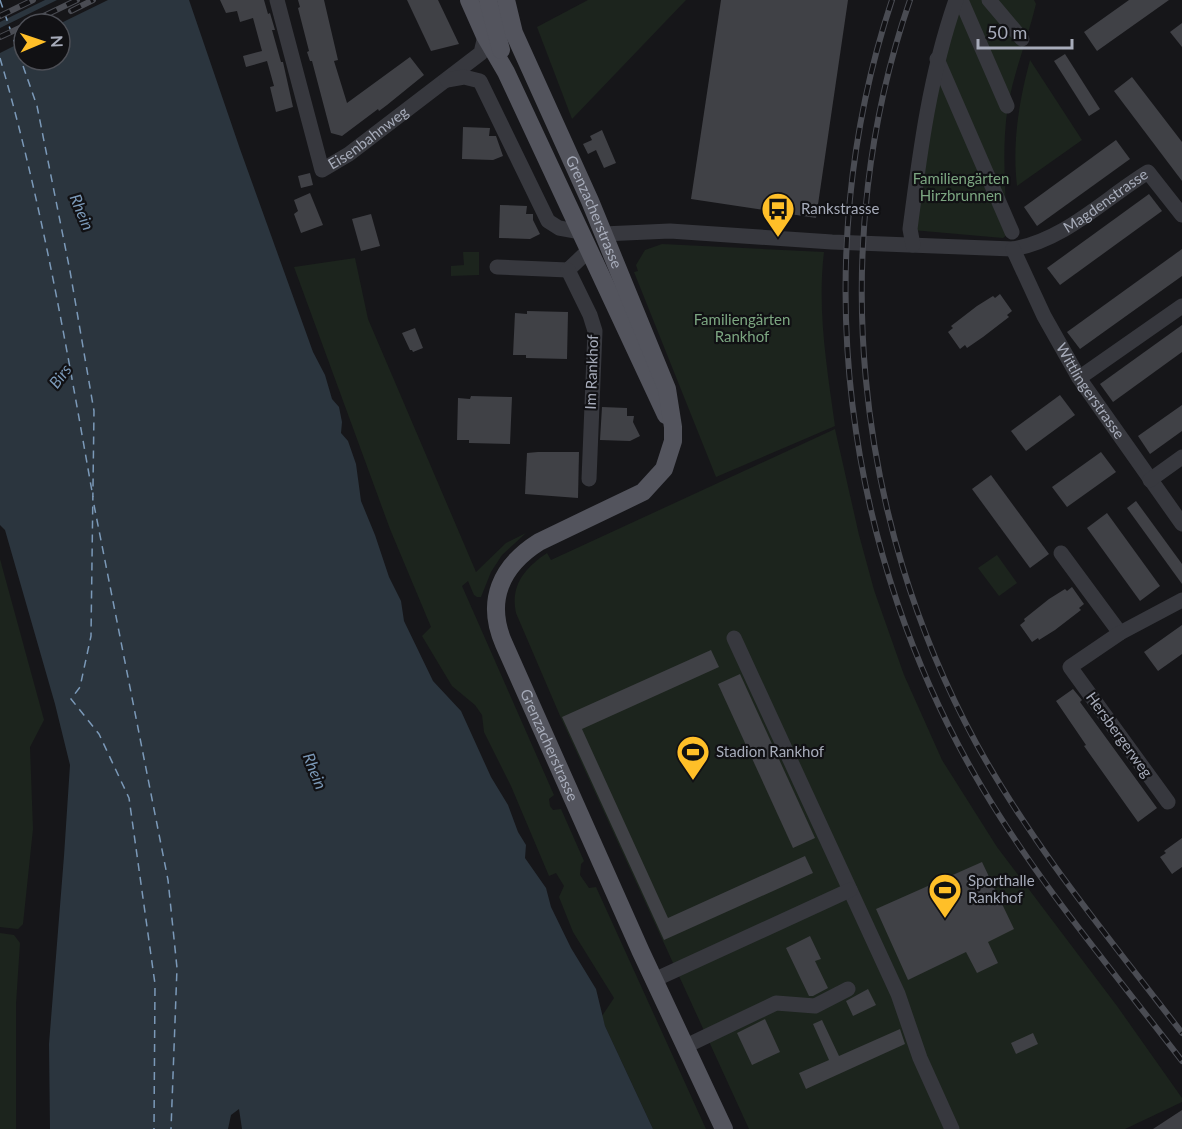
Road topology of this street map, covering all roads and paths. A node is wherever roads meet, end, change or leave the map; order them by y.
1 (277, 0) edge
2 (469, 0) edge
3 (489, 0) edge
4 (506, 0) edge
5 (956, 0) edge
6 (961, 0) edge
7 (989, 0) edge
8 (514, 33) junction
9 (1022, 39) dead end
10 (483, 44) junction
11 (937, 59) junction
12 (506, 72) junction
13 (447, 80) junction
14 (480, 81) junction
15 (1007, 106) dead end
16 (1182, 215) edge
17 (581, 232) junction
18 (1012, 232) dead end
19 (603, 234) junction
20 (913, 245) junction
21 (1013, 249) junction
22 (590, 250) junction
23 (496, 267) dead end
24 (568, 270) junction
25 (1182, 306) edge
26 (1079, 378) junction
27 (673, 427) junction
28 (1182, 457) edge
29 (589, 479) dead end
30 (1150, 480) junction
31 (1182, 524) edge
32 (1061, 553) dead end
33 (1182, 600) edge
34 (1120, 633) junction
35 (734, 638) dead end
36 (1168, 802) dead end
37 (850, 890) junction
38 (654, 980) junction
39 (848, 989) dead end
40 (686, 1046) junction
41 (724, 1129) edge
42 (952, 1129) edge

1 - 13 street, Eisenbahnweg
2 - 10 main road, Grenzacherstrasse
3 - 8 main road
3 - 12 main road
4 - 8 main road, Grenzacherstrasse
5 - 11 street
6 - 15 street
7 - 9 street
8 - 19 main road, Grenzacherstrasse
10 - 12 main road, Grenzacherstrasse
10 - 13 street, Eisenbahnweg
10 - 14 street, Grenzacherstrasse
11 - 18 street
11 - 20 street
12 - 17 main road, Grenzacherstrasse
13 - 14 street
14 - 17 street, Grenzacherstrasse
16 - 21 street, Magdenstrasse
17 - 19 main road
17 - 22 main road, Grenzacherstrasse
19 - 20 street
19 - 22 main road
19 - 27 main road, Grenzacherstrasse
20 - 21 street
21 - 26 street, Wittlingerstrasse
22 - 24 street
22 - 27 main road, Grenzacherstrasse
23 - 24 street
24 - 29 street, Im Rankhof
25 - 26 street
26 - 30 street, Wittlingerstrasse
27 - 38 main road, Grenzacherstrasse
28 - 30 street
30 - 31 street, Wittlingerstrasse
32 - 34 street
33 - 34 street
34 - 36 street, Hersbergerweg
35 - 37 street
37 - 38 street
37 - 42 street
38 - 40 main road, Grenzacherstrasse
39 - 40 street
40 - 41 main road, Grenzacherstrasse

